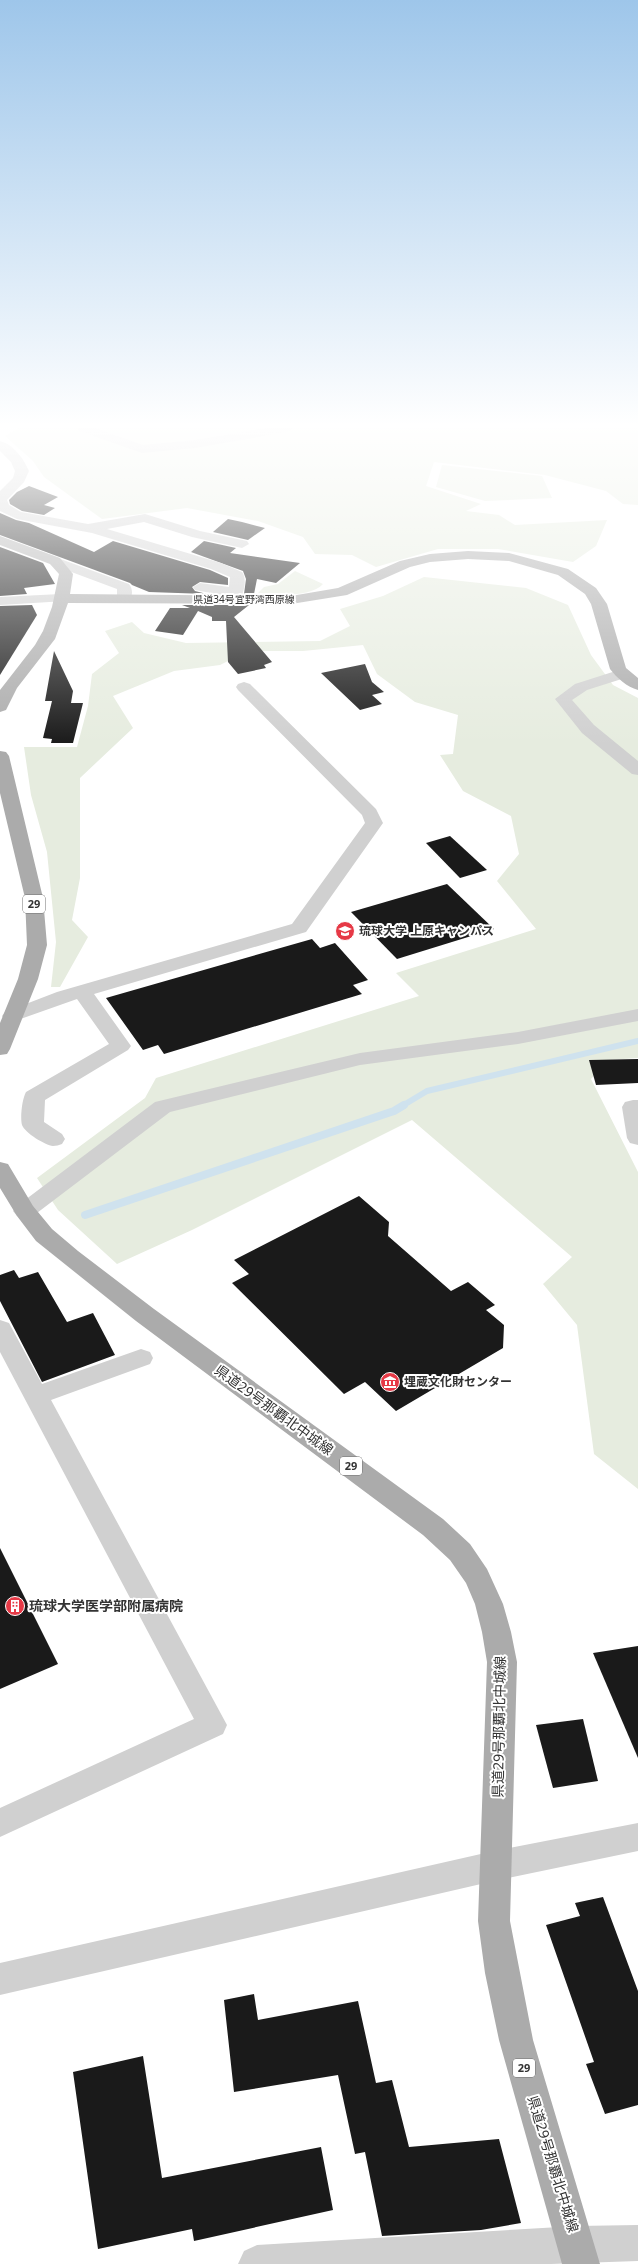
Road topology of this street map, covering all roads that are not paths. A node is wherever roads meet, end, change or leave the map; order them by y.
1 (108, 534) edge
2 (196, 534) edge
3 (1, 541) edge
4 (242, 544) dead end
5 (55, 561) junction
6 (200, 587) dead end
7 (234, 596) junction
8 (61, 598) junction
9 (124, 598) junction
10 (0, 601) edge
11 (622, 674) junction
12 (638, 684) edge
13 (244, 687) dead end
14 (0, 707) edge
15 (0, 756) edge
16 (638, 770) edge
17 (82, 991) junction
18 (638, 1015) edge
19 (12, 1016) junction
20 (0, 1048) edge
21 (638, 1107) edge
22 (638, 1138) edge
23 (54, 1139) dead end
24 (0, 1169) edge
25 (25, 1211) junction
26 (0, 1329) edge
27 (141, 1358) dead end
28 (36, 1396) junction
29 (0, 1823) edge
30 (638, 1837) edge
31 (494, 1866) junction
32 (0, 1979) edge
33 (638, 2243) edge
34 (579, 2254) edge
35 (306, 2262) edge
36 (256, 2264) edge

1 - 7 street
2 - 4 street
3 - 5 main road
5 - 8 main road
5 - 9 street
6 - 7 street
7 - 9 main road, 県道34号宜野湾西原線
7 - 11 main road, 県道34号宜野湾西原線
8 - 9 main road, 県道34号宜野湾西原線
8 - 10 street
8 - 14 main road
11 - 12 main road
11 - 16 street
13 - 17 street
15 - 19 main road, 29
17 - 19 street
17 - 23 street
18 - 25 street
19 - 20 main road, 29
21 - 22 street
24 - 25 main road, 県道29号那覇北中城線 / 29
25 - 31 main road, 県道29号那覇北中城線 / 29
26 - 28 street
27 - 28 street
28 - 29 street
30 - 31 street
31 - 32 street
31 - 34 main road, 県道29号那覇北中城線 / 29
33 - 34 street
34 - 35 street
35 - 36 street

